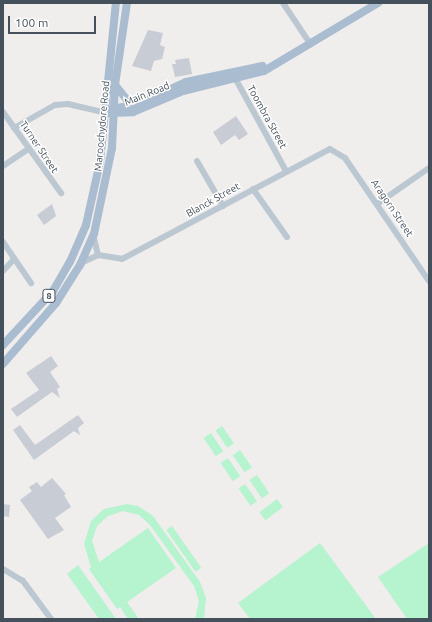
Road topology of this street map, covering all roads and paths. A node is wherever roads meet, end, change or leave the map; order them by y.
1 (116, 3) edge
2 (126, 3) edge
3 (284, 3) edge
4 (373, 4) edge
5 (311, 45) junction
6 (234, 76) junction
7 (116, 86) junction
8 (131, 105) junction
9 (114, 111) junction
10 (3, 112) edge
11 (104, 112) junction
12 (14, 128) junction
13 (28, 149) junction
14 (335, 149) joint
15 (197, 161) dead end
16 (3, 166) edge
17 (429, 168) edge
18 (286, 171) junction
19 (253, 189) junction
20 (61, 193) dead end
21 (377, 204) junction
22 (223, 206) junction
23 (94, 234) junction
24 (287, 238) dead end
25 (3, 242) edge
26 (98, 255) junction
27 (14, 258) junction
28 (81, 262) junction
29 (3, 271) edge
30 (429, 281) edge
31 (32, 283) dead end
32 (3, 345) edge
33 (3, 364) edge
34 (3, 569) edge
35 (50, 619) edge

1 - 11 main road, Maroochydore Road / 8
2 - 7 main road, Maroochydore Road / 8
3 - 5 street
4 - 5 main road, Main Road
5 - 6 main road, Main Road
6 - 8 main road, Main Road
6 - 9 main road, Main Road
6 - 18 street, Toombra Street
7 - 8 main road
7 - 9 main road, Maroochydore Road / 8
8 - 9 main road, Main Road
9 - 11 main road, Main Road
9 - 23 main road, Maroochydore Road / 8
10 - 12 street, Turner Street
11 - 12 street
11 - 32 main road, Maroochydore Road / 8
12 - 13 street, Turner Street
13 - 16 street
13 - 20 street, Turner Street
14 - 18 street, Blanck Street
14 - 21 street, Aragorn Street
15 - 22 street
17 - 21 street
18 - 19 street, Blanck Street
19 - 22 street, Blanck Street
19 - 24 street
21 - 30 street, Aragorn Street
22 - 26 street, Blanck Street
23 - 26 street
23 - 28 main road, Maroochydore Road / 8
25 - 27 street
26 - 28 street
27 - 29 street
27 - 31 street
28 - 33 main road, Maroochydore Road / 8
34 - 35 street

